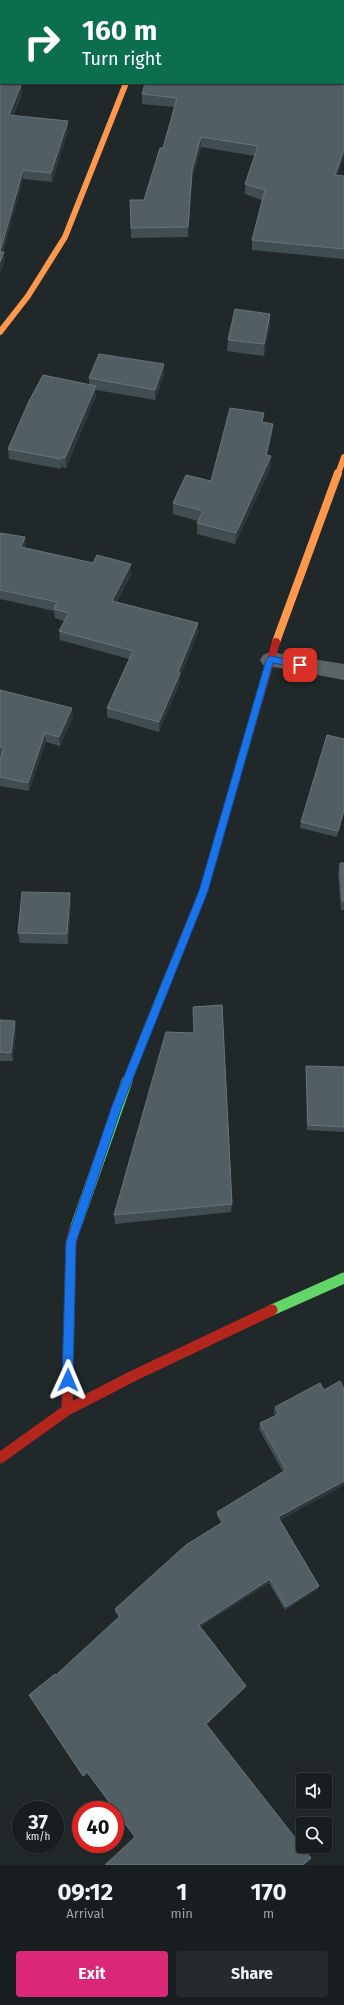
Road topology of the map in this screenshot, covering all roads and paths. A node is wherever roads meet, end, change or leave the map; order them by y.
1 (126, 84) edge
2 (0, 332) edge
3 (344, 458) edge
4 (270, 660) junction
5 (344, 672) edge
6 (344, 1278) edge
7 (67, 1410) junction
8 (0, 1458) edge

1 - 2 street
3 - 4 street
4 - 5 street
4 - 7 street
6 - 7 street
7 - 8 street

